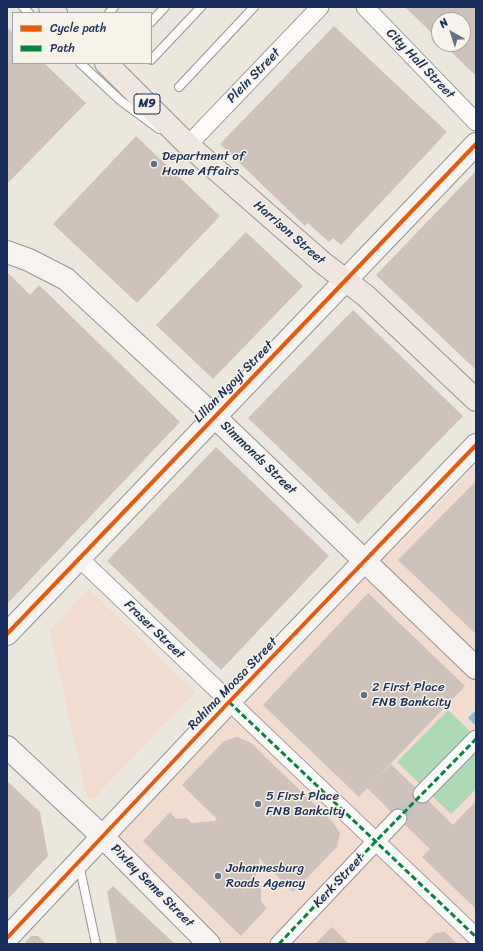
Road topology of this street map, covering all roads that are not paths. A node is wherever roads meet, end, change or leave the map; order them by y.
1 (165, 7) edge
2 (201, 7) edge
3 (254, 7) edge
4 (320, 7) edge
5 (365, 7) edge
6 (152, 21) edge
7 (152, 59) edge
8 (81, 64) edge
9 (107, 64) edge
10 (179, 87) dead end
11 (476, 122) edge
12 (476, 144) edge
13 (188, 145) junction
14 (7, 252) edge
15 (346, 280) junction
16 (476, 400) edge
17 (215, 417) junction
18 (476, 445) edge
19 (79, 558) junction
20 (365, 561) junction
21 (7, 634) edge
22 (476, 668) edge
23 (230, 702) junction
24 (476, 739) edge
25 (7, 747) edge
26 (422, 794) tunnel mouth
27 (398, 818) tunnel mouth
28 (103, 837) junction
29 (375, 842) junction
30 (79, 863) junction
31 (476, 937) edge
32 (7, 938) edge
33 (96, 944) edge
34 (209, 944) edge
35 (280, 944) edge

1 - 6 lane
2 - 7 lane
3 - 10 lane
4 - 13 street, Plein Street
5 - 11 street, City Hall Street
8 - 13 lane
9 - 13 main road, Harrison Street / M9
12 - 15 street, Lilian Ngoyi Street
13 - 15 main road, Harrison Street / M9
14 - 17 street, Simmonds Street
15 - 16 main road, Harrison Street / M9
15 - 17 street, Lilian Ngoyi Street
17 - 19 street, Lilian Ngoyi Street
17 - 20 street, Simmonds Street
18 - 20 street, Rahima Moosa Street
19 - 21 street, Lilian Ngoyi Street
19 - 23 street, Fraser Street
20 - 22 street, Simmonds Street
20 - 23 street, Rahima Moosa Street
23 - 28 street, Rahima Moosa Street
23 - 29 street, Fraser Street
24 - 26 street
25 - 28 street, Pixley Seme Street
27 - 29 street, Kerk Street
28 - 30 street, Rahima Moosa Street
28 - 34 street, Pixley Seme Street
29 - 31 street, Fraser Street
29 - 35 street, Kerk Street
30 - 32 street, Rahima Moosa Street
30 - 33 lane

